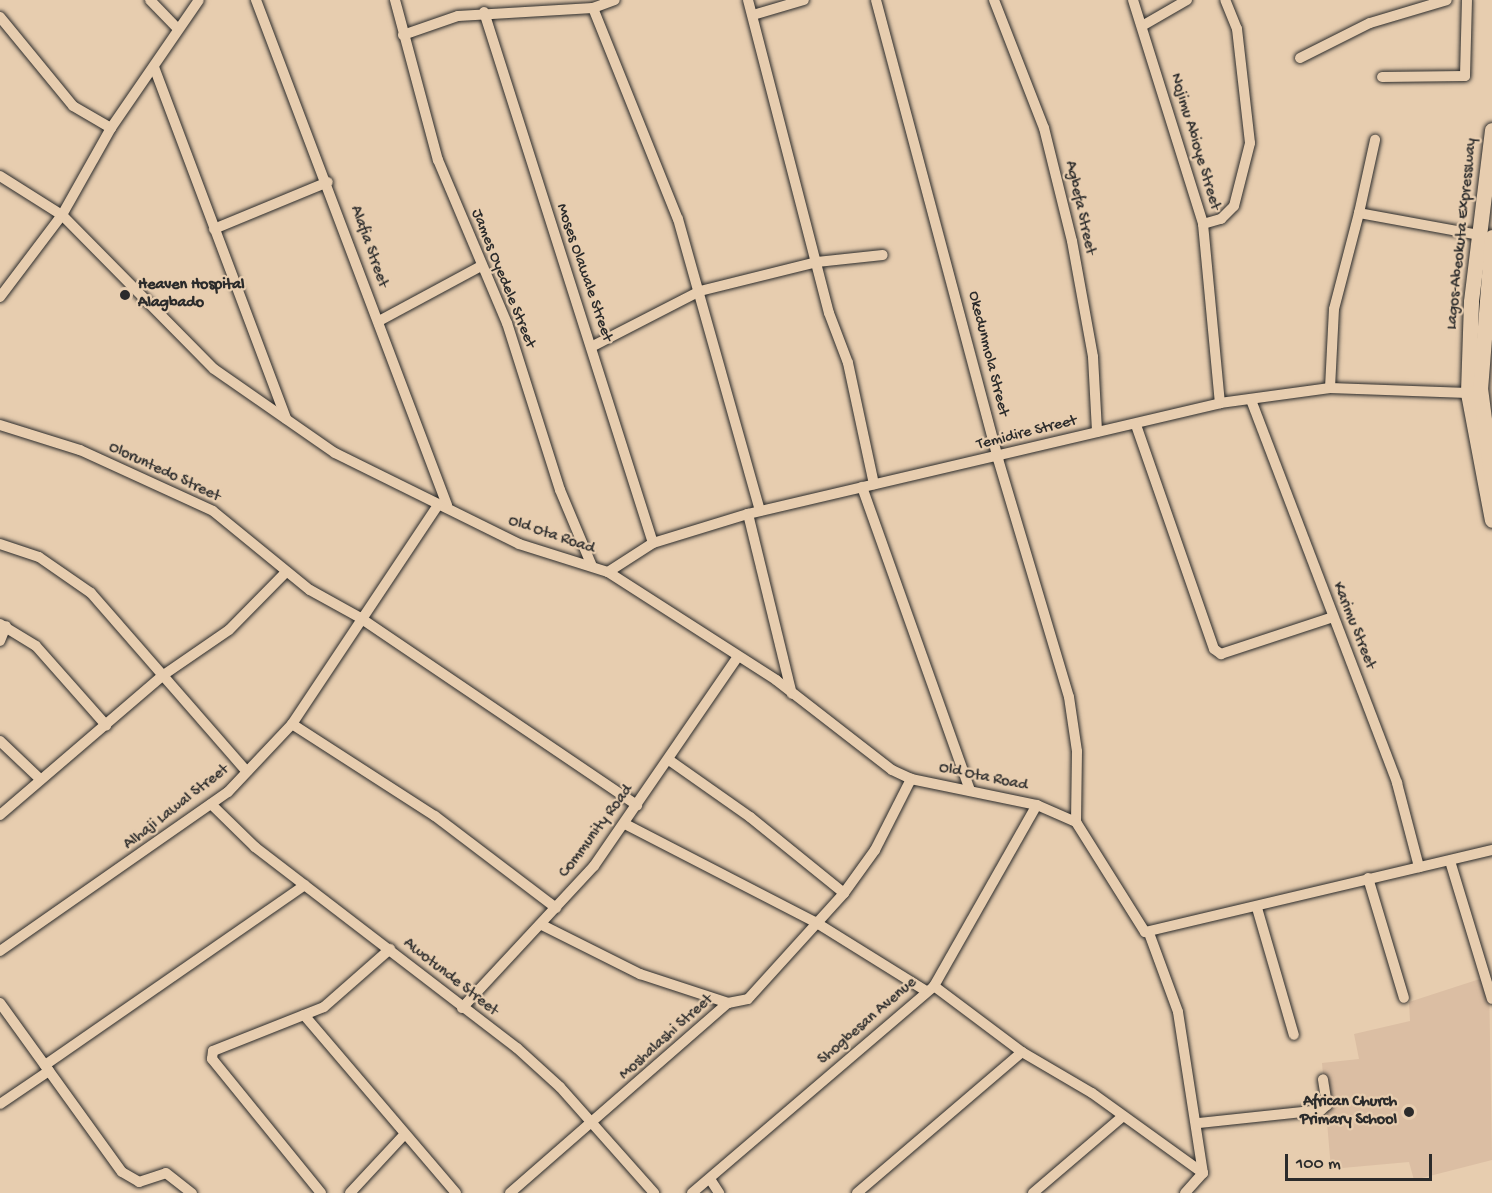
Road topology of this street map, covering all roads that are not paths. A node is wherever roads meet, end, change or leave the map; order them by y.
1 (150, 0) edge
2 (200, 0) edge
3 (256, 0) edge
4 (395, 0) edge
5 (615, 0) edge
6 (748, 0) edge
7 (804, 0) edge
8 (876, 0) edge
9 (994, 0) edge
10 (1133, 0) edge
11 (1187, 0) edge
12 (1226, 0) edge
13 (1447, 0) edge
14 (1467, 0) edge
15 (593, 8) junction
16 (484, 12) junction
17 (753, 15) junction
18 (0, 17) edge
19 (1142, 26) junction
20 (177, 28) junction
21 (403, 35) junction
22 (1300, 58) dead end
23 (154, 67) junction
24 (1382, 77) dead end
25 (111, 128) junction
26 (1492, 130) edge
27 (1375, 140) dead end
28 (0, 176) edge
29 (328, 182) junction
30 (1359, 213) junction
31 (62, 215) junction
32 (1203, 224) junction
33 (214, 229) junction
34 (1485, 236) edge
35 (884, 255) dead end
36 (817, 262) junction
37 (481, 266) junction
38 (700, 291) junction
39 (0, 297) edge
40 (379, 321) junction
41 (593, 346) junction
42 (1330, 388) junction
43 (1468, 393) junction
44 (1251, 400) junction
45 (1220, 403) junction
46 (1487, 411) edge
47 (286, 419) junction
48 (0, 425) edge
49 (1136, 425) junction
50 (1097, 432) junction
51 (998, 459) junction
52 (1492, 480) edge
53 (874, 484) junction
54 (862, 487) junction
55 (442, 505) junction
56 (760, 511) junction
57 (748, 514) junction
58 (1492, 519) edge
59 (653, 543) junction
60 (0, 544) edge
61 (592, 566) junction
62 (286, 572) junction
63 (608, 573) junction
64 (359, 617) junction
65 (1333, 617) junction
66 (3, 625) edge
67 (0, 641) edge
68 (737, 658) junction
69 (162, 676) junction
70 (792, 694) junction
71 (292, 724) junction
72 (106, 725) junction
73 (0, 741) edge
74 (669, 760) junction
75 (247, 772) junction
76 (40, 778) junction
77 (911, 779) junction
78 (970, 790) junction
79 (211, 804) junction
80 (1037, 805) junction
81 (637, 806) junction
82 (0, 815) edge
83 (1076, 822) junction
84 (625, 824) junction
85 (1492, 850) edge
86 (1450, 861) junction
87 (1419, 867) junction
88 (1368, 878) junction
89 (305, 885) junction
90 (844, 893) junction
91 (556, 908) junction
92 (1257, 908) junction
93 (815, 922) junction
94 (542, 925) junction
95 (1149, 933) junction
96 (390, 949) junction
97 (0, 951) edge
98 (930, 989) junction
99 (1404, 998) dead end
100 (1492, 999) edge
101 (0, 1003) edge
102 (728, 1003) junction
103 (462, 1008) junction
104 (304, 1015) junction
105 (1294, 1035) dead end
106 (1022, 1052) junction
107 (47, 1068) junction
108 (1323, 1079) dead end
109 (0, 1104) edge
110 (1123, 1116) junction
111 (1199, 1123) junction
112 (594, 1124) junction
113 (403, 1136) junction
114 (1203, 1173) junction
115 (710, 1179) junction
116 (192, 1193) edge
117 (321, 1193) edge
118 (350, 1193) edge
119 (456, 1193) edge
120 (510, 1193) edge
121 (654, 1193) edge
122 (692, 1193) edge
123 (719, 1193) edge
124 (857, 1193) edge
125 (1033, 1193) edge
126 (1185, 1193) edge

1 - 20 street
2 - 20 street
3 - 29 street, Alafia Street
4 - 21 street, James Oyedele Street
5 - 15 street
6 - 17 street
7 - 17 street
8 - 51 street, Okedunmola Street
9 - 50 street, Agbefa Street
10 - 19 street, Nojimu Abioye Street
11 - 19 street
12 - 32 street
13 - 22 street
14 - 24 street
15 - 16 street
15 - 38 street
16 - 21 street
16 - 41 street, Moses Olawale Street
17 - 36 street
18 - 25 street
19 - 32 street, Nojimu Abioye Street
20 - 23 street
21 - 37 street, James Oyedele Street
23 - 25 street
23 - 33 street
25 - 31 street
26 - 34 highway, Lagos-Abeokuta Expressway
27 - 30 street
28 - 31 street, Old Ota Road
29 - 33 street
29 - 40 street, Alafia Street
30 - 34 street
30 - 42 street
31 - 39 street
31 - 47 street, Old Ota Road
32 - 45 street, Nojimu Abioye Street
33 - 47 street
34 - 43 highway, Lagos-Abeokuta Expressway
34 - 46 highway, Lagos-Abeokuta Expressway
35 - 36 street
36 - 38 street
36 - 53 street
37 - 40 street
37 - 61 street, James Oyedele Street
38 - 41 street
38 - 56 street
40 - 55 street, Alafia Street
41 - 59 street, Moses Olawale Street
42 - 43 street, Temidire Street
42 - 44 street, Temidire Street
43 - 58 highway, Lagos-Abeokuta Expressway
44 - 45 street, Temidire Street
44 - 65 street, Karimu Street
45 - 49 street, Temidire Street
46 - 52 highway, Lagos-Abeokuta Expressway
47 - 55 street, Old Ota Road
48 - 62 street, Oloruntedo Street
49 - 50 street, Temidire Street
49 - 65 street
50 - 51 street, Temidire Street
51 - 53 street, Temidire Street
51 - 83 street, Okedunmola Street
53 - 54 street, Temidire Street
54 - 56 street, Temidire Street
54 - 78 street
55 - 61 street, Old Ota Road
55 - 64 street, Alhaji Lawal Street
56 - 57 street, Temidire Street
57 - 59 street, Temidire Street
57 - 70 street
59 - 63 street, Temidire Street
60 - 69 street
61 - 63 street, Old Ota Road
62 - 64 street, Oloruntedo Street
62 - 69 street
63 - 68 street, Old Ota Road
64 - 71 street, Alhaji Lawal Street
64 - 81 street, Oloruntedo Street
65 - 87 street, Karimu Street
66 - 67 street
66 - 72 street
68 - 70 street, Old Ota Road
68 - 74 street, Community Road
69 - 72 street
69 - 75 street
70 - 77 street, Old Ota Road
71 - 75 street, Alhaji Lawal Street
71 - 91 street
72 - 76 street
73 - 76 street
74 - 81 street, Community Road
74 - 90 street
75 - 79 street, Alhaji Lawal Street
76 - 82 street
77 - 78 street, Old Ota Road
77 - 90 street, Moshalashi Street
78 - 80 street, Old Ota Road
79 - 89 street, Awotunde Street
79 - 97 street, Alhaji Lawal Street
80 - 83 street, Old Ota Road
80 - 98 street, Shogbesan Avenue
81 - 84 street, Community Road
83 - 95 street
84 - 91 street, Community Road
84 - 93 street
85 - 86 street
86 - 87 street
86 - 100 street
87 - 88 street
88 - 92 street
88 - 99 street
89 - 96 street, Awotunde Street
89 - 107 street
90 - 93 street, Moshalashi Street
91 - 94 street, Community Road
92 - 95 street
92 - 105 street
93 - 98 street
93 - 102 street, Moshalashi Street
94 - 102 street
94 - 103 street, Community Road
95 - 111 street
96 - 103 street, Awotunde Street
96 - 104 street
98 - 106 street
98 - 115 street, Shogbesan Avenue
101 - 107 street
102 - 112 street, Moshalashi Street
103 - 112 street, Awotunde Street
104 - 113 street
104 - 117 street
106 - 110 street
106 - 124 street
107 - 109 street
107 - 116 street
108 - 111 street
110 - 114 street
110 - 125 street
111 - 114 street
112 - 120 street, Moshalashi Street
112 - 121 street, Awotunde Street
113 - 118 street
113 - 119 street
114 - 126 street
115 - 122 street, Shogbesan Avenue
115 - 123 street

